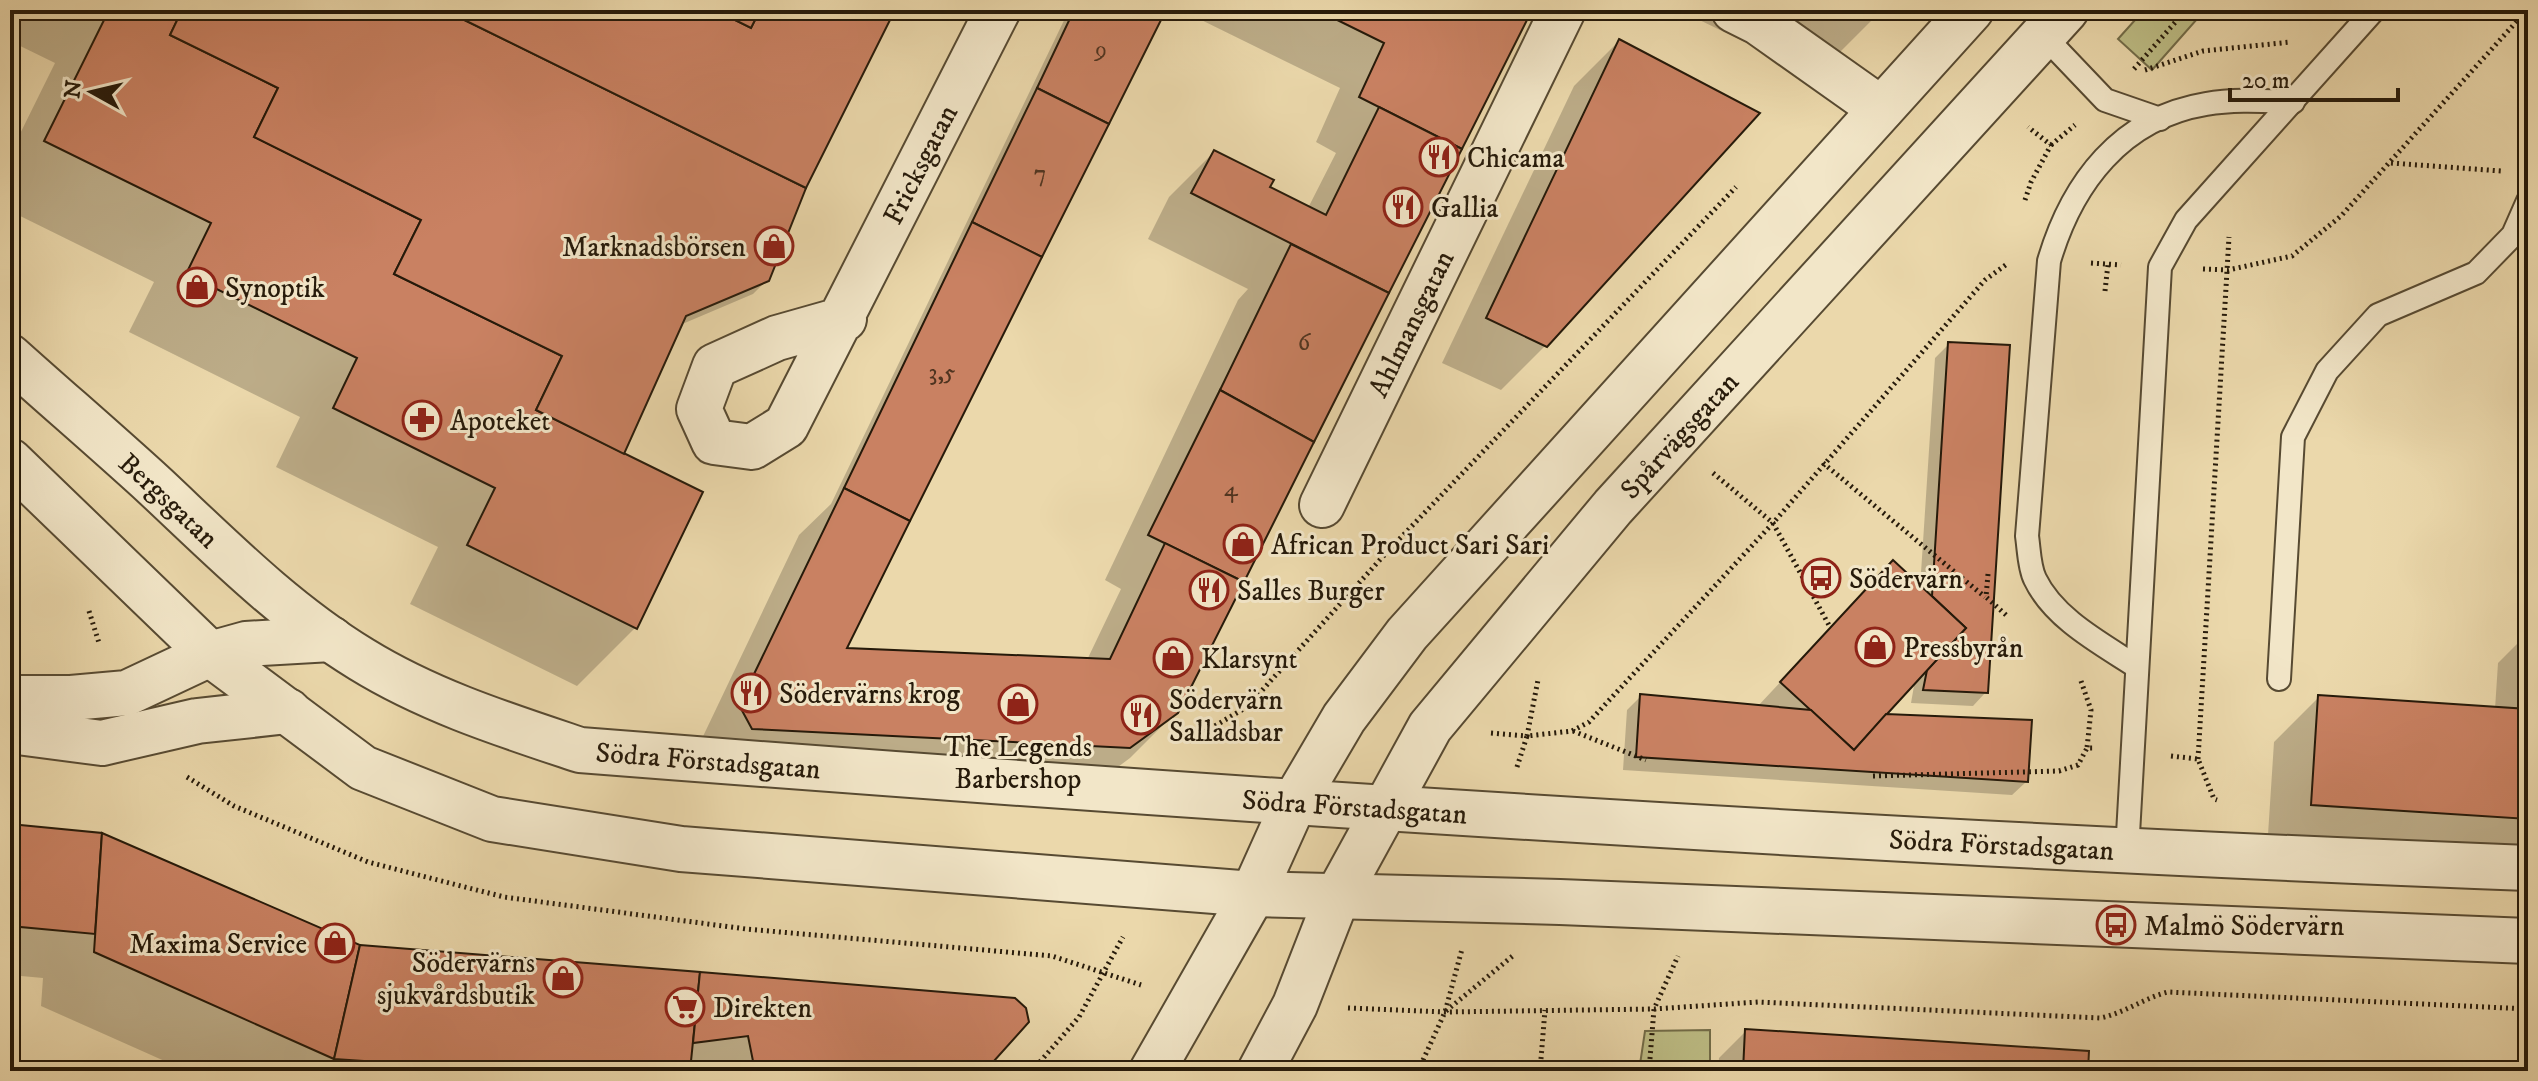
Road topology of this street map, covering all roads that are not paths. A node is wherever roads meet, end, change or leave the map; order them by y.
1 (998, 10) edge
2 (1563, 10) edge
3 (1734, 10) edge
4 (1971, 10) edge
5 (2374, 10) edge
6 (2054, 22) edge
7 (2293, 102) junction
8 (1881, 109) junction
9 (2160, 119) junction
10 (2528, 201) edge
11 (844, 319) dead end
12 (10, 357) edge
13 (10, 461) edge
14 (1322, 505) dead end
15 (331, 639) junction
16 (210, 654) junction
17 (2137, 667) junction
18 (2279, 679) dead end
19 (10, 698) edge
20 (288, 711) junction
21 (10, 731) edge
22 (1294, 803) junction
23 (1384, 809) junction
24 (2127, 852) junction
25 (2528, 868) edge
26 (1253, 894) junction
27 (1338, 895) junction
28 (2528, 941) edge
29 (1152, 1071) edge
30 (1260, 1071) edge

1 - 11 street, Fricksgatan
2 - 14 street, Ahlmansgatan
3 - 8 street
4 - 8 street
5 - 7 lane
6 - 9 lane
6 - 23 street, Spårvägsgatan
7 - 9 lane
7 - 17 lane
8 - 22 street
9 - 17 lane
10 - 18 lane
12 - 15 street, Bergsgatan
13 - 16 street
15 - 16 street
15 - 22 street, Södra Förstadsgatan
16 - 19 street
16 - 20 street
17 - 24 lane
20 - 21 street
20 - 26 street
22 - 23 street, Södra Förstadsgatan
22 - 26 street
23 - 24 street, Södra Förstadsgatan
23 - 27 street, Spårvägsgatan
24 - 25 street, Södra Förstadsgatan
26 - 27 street
26 - 29 street
27 - 28 street
27 - 30 street, Spårvägsgatan

